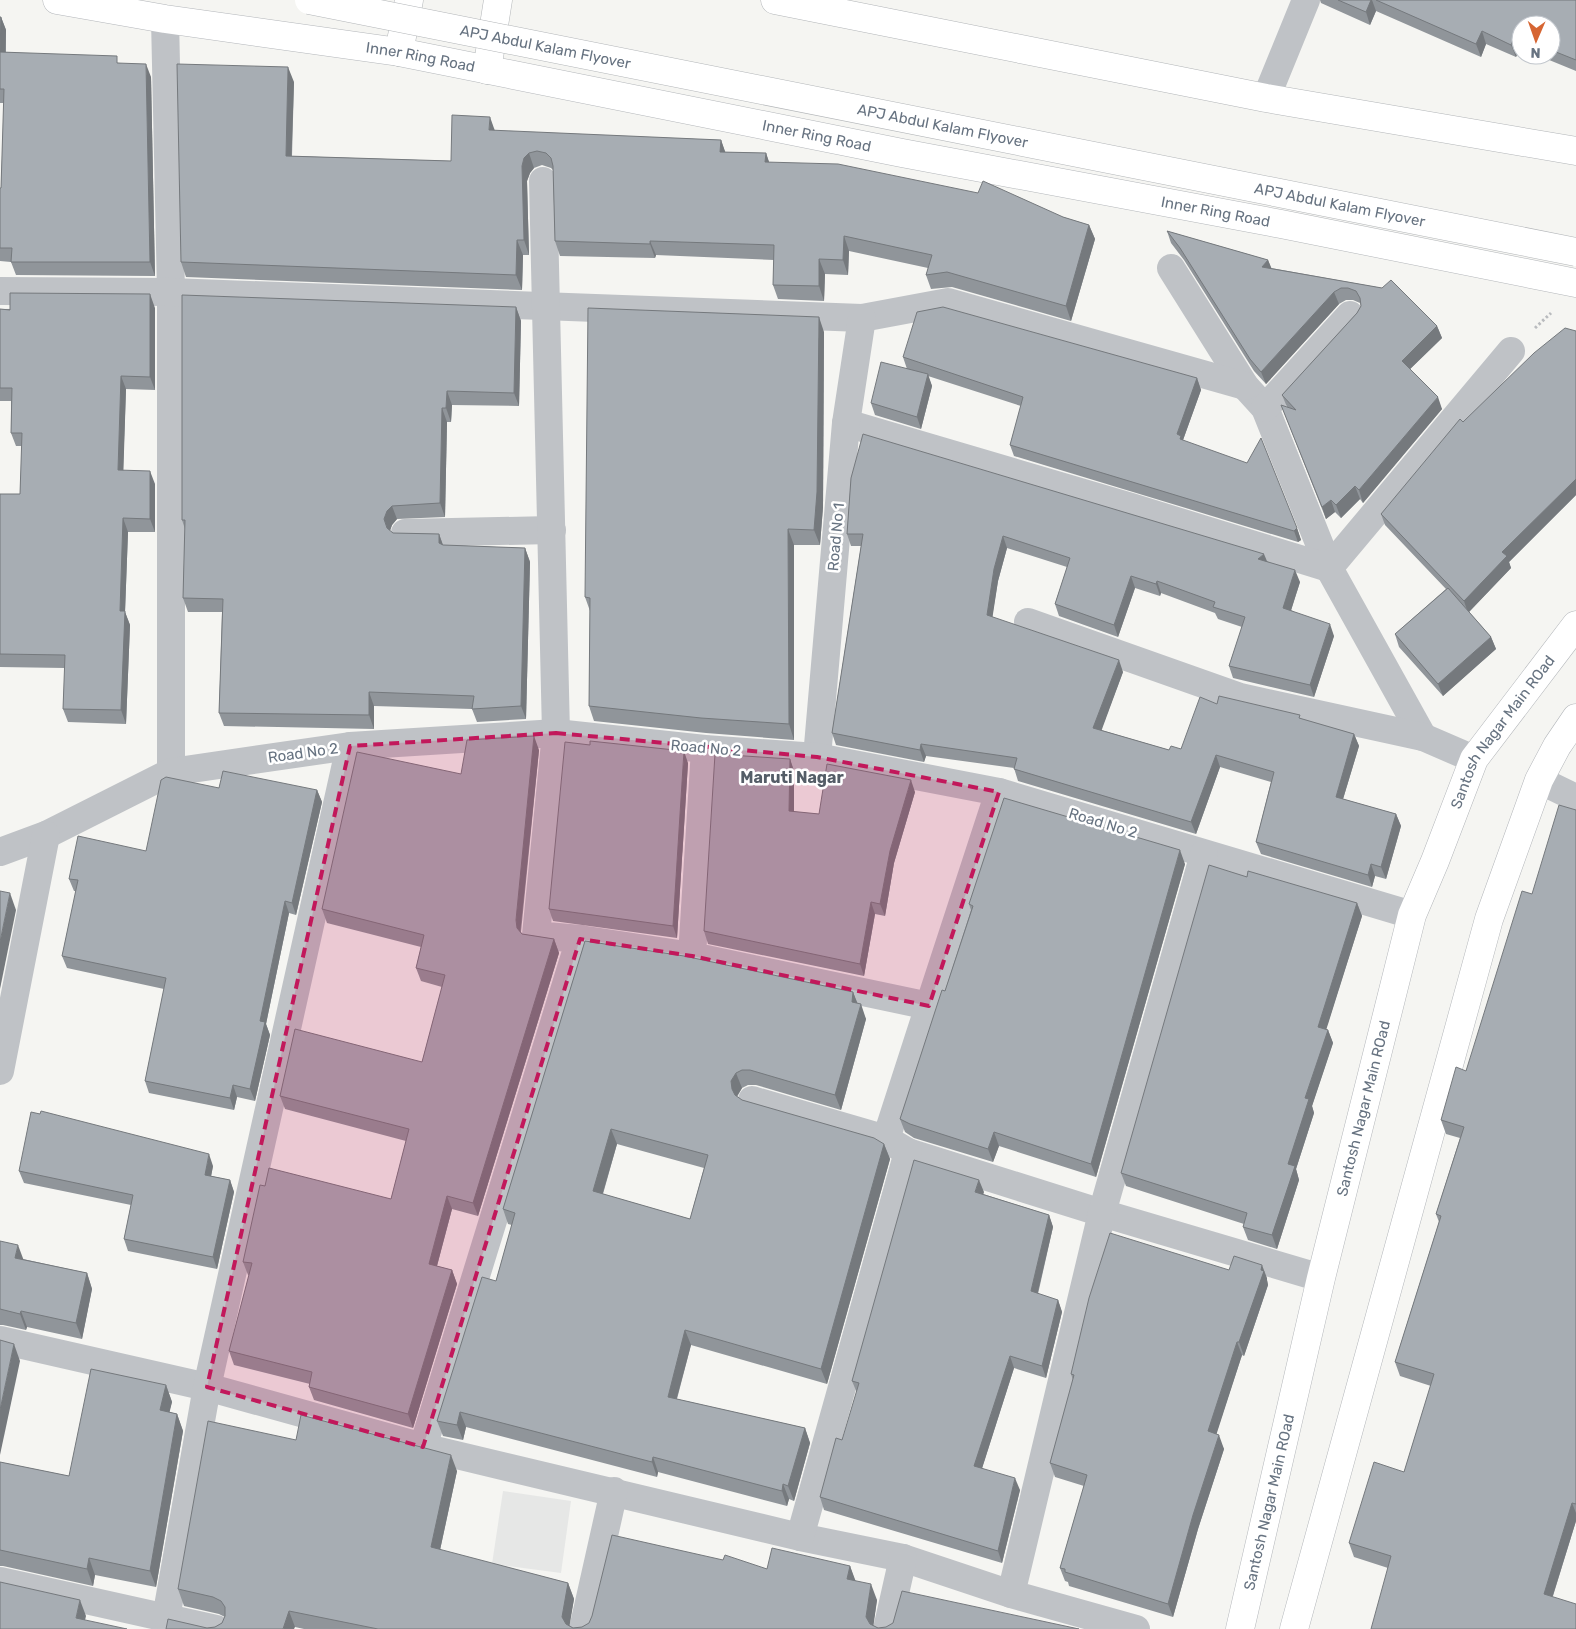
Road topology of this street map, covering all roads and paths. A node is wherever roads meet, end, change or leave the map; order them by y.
1 (57, 0) edge
2 (309, 0) edge
3 (408, 0) edge
4 (498, 0) edge
5 (775, 0) edge
6 (1306, 0) edge
7 (165, 19) junction
8 (399, 52) junction
9 (487, 70) junction
10 (1266, 98) junction
11 (1576, 151) edge
12 (543, 181) dead end
13 (1576, 252) edge
14 (1171, 268) dead end
15 (1576, 283) edge
16 (0, 291) edge
17 (171, 292) junction
18 (547, 305) junction
19 (1554, 310) dead end
20 (1350, 315) dead end
21 (862, 318) junction
22 (1511, 351) joint
23 (1245, 386) junction
24 (1265, 408) junction
25 (846, 423) junction
26 (552, 530) junction
27 (405, 533) edge
28 (1328, 568) junction
29 (1028, 622) dead end
30 (1576, 625) edge
31 (1576, 718) edge
32 (556, 733) junction
33 (1423, 737) junction
34 (350, 746) junction
35 (705, 749) junction
36 (817, 757) junction
37 (1474, 759) junction
38 (171, 772) junction
39 (1539, 780) junction
40 (999, 792) junction
41 (1576, 798) edge
42 (46, 835) junction
43 (0, 852) edge
44 (1204, 854) junction
45 (1412, 915) junction
46 (580, 939) junction
47 (692, 956) junction
48 (929, 1006) junction
49 (0, 1071) edge
50 (752, 1100) dead end
51 (886, 1139) junction
52 (908, 1152) junction
53 (1102, 1213) junction
54 (1321, 1278) junction
55 (0, 1340) edge
56 (207, 1387) junction
57 (423, 1447) junction
58 (614, 1491) junction
59 (800, 1537) junction
60 (903, 1558) junction
61 (0, 1582) edge
62 (1011, 1594) junction
63 (166, 1618) junction
64 (216, 1629) edge
65 (583, 1629) edge
66 (887, 1629) edge
67 (1136, 1629) edge
68 (1240, 1629) edge
69 (1294, 1629) edge

1 - 7 main road, Inner Ring Road
2 - 13 main road, APJ Abdul Kalam Flyover, bridge
3 - 8 main road
4 - 9 main road
5 - 10 main road
6 - 10 street
7 - 8 main road, Inner Ring Road
7 - 17 street
8 - 9 main road, Inner Ring Road
9 - 15 main road, Inner Ring Road
10 - 11 main road
12 - 18 street
14 - 23 street
16 - 17 street
17 - 18 street
17 - 38 street
18 - 21 street
18 - 26 street
19 - 22 path
20 - 24 street
21 - 23 street
21 - 25 street, Road No 1
22 - 28 street
23 - 24 street
24 - 28 street
25 - 28 street
25 - 36 street, Road No 1
26 - 27 street
26 - 32 street
28 - 33 street
29 - 33 street
30 - 37 main road, Santosh Nagar Main ROad
31 - 39 main road
32 - 34 street, Road No 2
32 - 35 street, Road No 2
32 - 46 street
33 - 37 street
34 - 38 street, Road No 2
34 - 56 street
35 - 36 street, Road No 2
35 - 47 street
36 - 40 street, Road No 2
37 - 45 main road, Santosh Nagar Main ROad
38 - 42 street, Road No 2
39 - 41 street
39 - 69 main road
40 - 44 street, Road No 2
40 - 48 street
42 - 43 street, Road No 2
42 - 49 street
44 - 45 street, Road No 2
44 - 53 street
45 - 54 main road, Santosh Nagar Main ROad
46 - 47 street
46 - 57 street
47 - 48 street
48 - 51 street
50 - 51 street
51 - 52 street
52 - 53 street
52 - 59 street
53 - 54 street
53 - 62 street
54 - 68 main road, Santosh Nagar Main ROad
55 - 56 street
56 - 57 street
56 - 63 street
57 - 58 street
58 - 59 street
58 - 65 street
59 - 60 street
60 - 62 street
60 - 66 street
61 - 63 street
62 - 67 street
63 - 64 street

